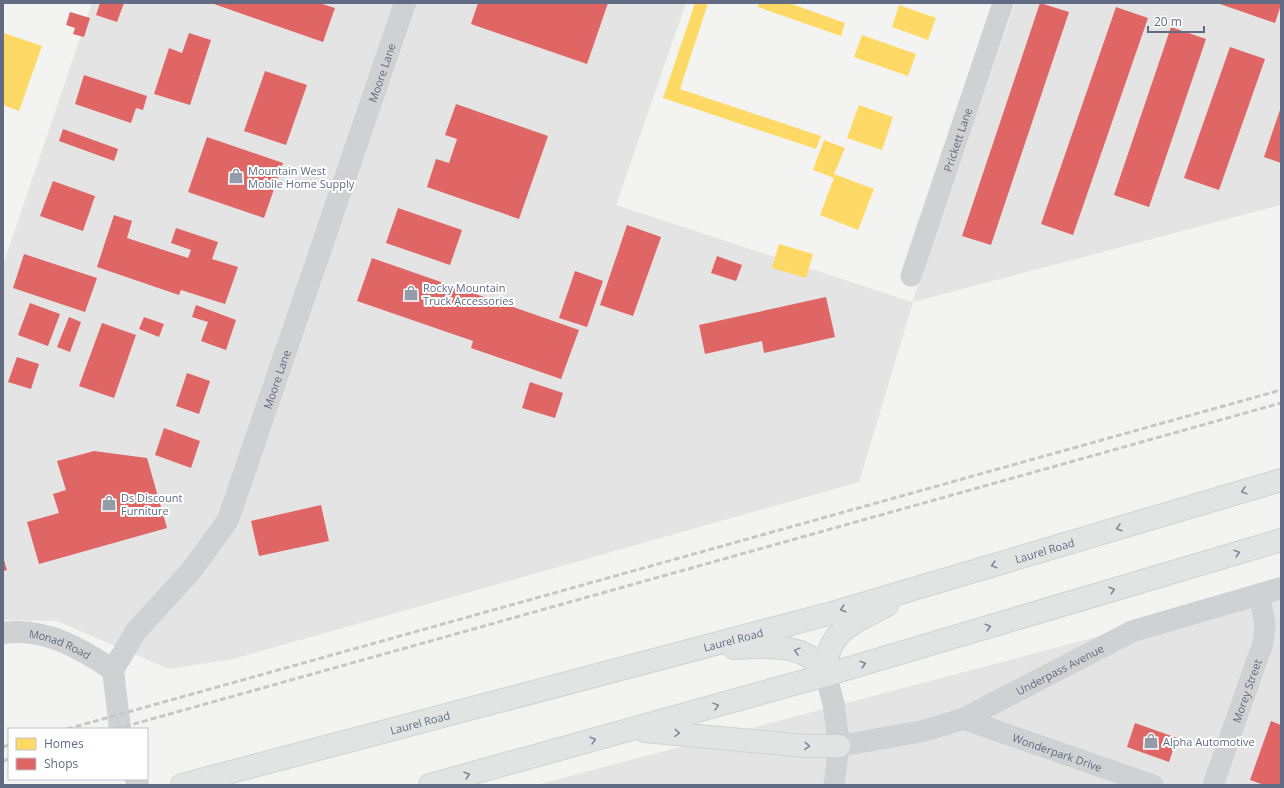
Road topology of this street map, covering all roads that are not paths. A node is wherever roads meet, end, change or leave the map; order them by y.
1 (405, 3) edge
2 (1003, 3) edge
3 (911, 276) dead end
4 (1281, 480) edge
5 (1281, 540) edge
6 (922, 586) junction
7 (1281, 588) edge
8 (1259, 594) junction
9 (3, 632) edge
10 (677, 654) junction
11 (113, 670) junction
12 (826, 675) junction
13 (963, 719) junction
14 (120, 728) edge
15 (624, 731) junction
16 (839, 746) junction
17 (182, 785) edge
18 (430, 785) edge
19 (834, 785) edge
20 (1153, 785) edge
21 (1213, 785) edge

1 - 11 street, Moore Lane
2 - 3 street, Prickett Lane
4 -> 6 main road, Laurel Road
12 -> 5 main road
6 -> 10 main road, Laurel Road
6 - 12 main road
7 - 8 street, Underpass Avenue
8 - 13 street, Underpass Avenue
8 - 21 street, Morey Street
9 - 11 street, Monad Road
12 -> 10 main road
10 - 17 main road, Laurel Road
11 - 14 street
15 -> 12 main road
12 - 16 street
13 - 16 street, Underpass Avenue
13 - 20 street, Wonderpark Drive
15 -> 16 main road
18 -> 15 main road
16 - 19 street

